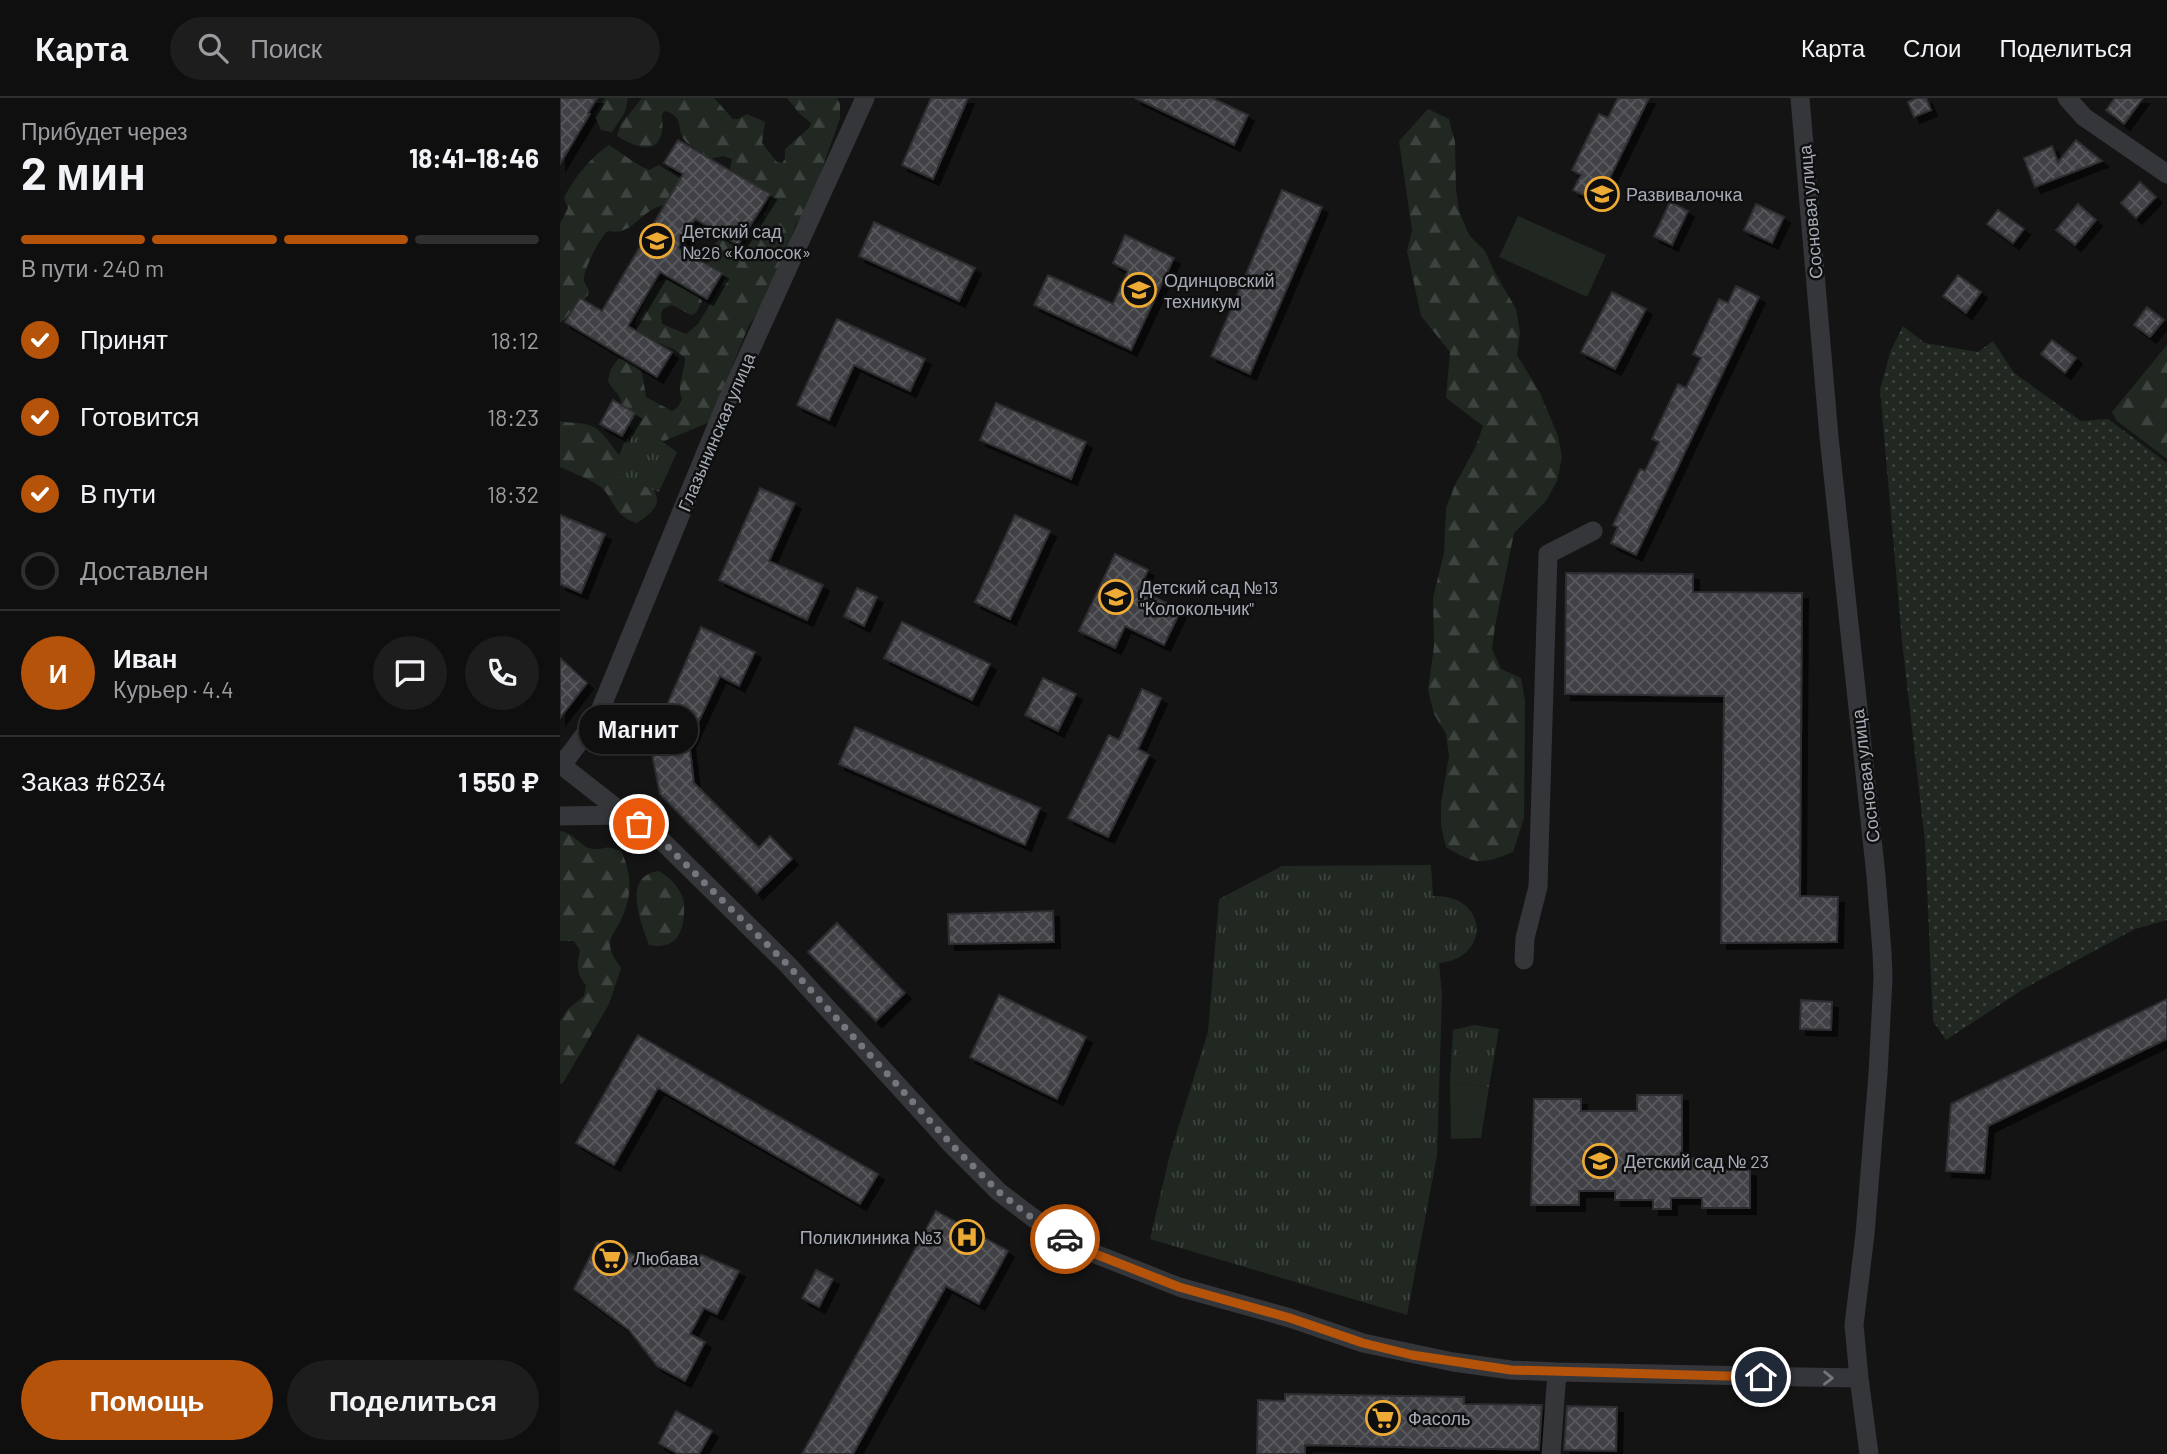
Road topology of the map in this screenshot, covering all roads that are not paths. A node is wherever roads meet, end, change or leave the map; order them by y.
1 (865, 98) edge
2 (1800, 98) edge
3 (2067, 98) edge
4 (2167, 174) edge
5 (1593, 531) dead end
6 (560, 762) edge
7 (625, 815) junction
8 (560, 816) edge
9 (1524, 960) dead end
10 (1557, 1372) junction
11 (1858, 1378) junction
12 (1551, 1454) edge
13 (1869, 1454) edge

1 - 6 street, Глазынинская улица
2 - 11 street, Сосновая улица
3 - 4 street
5 - 9 street
6 - 7 street
7 - 8 street
7 - 10 street
10 -> 11 street
10 - 12 street
11 - 13 street, Сосновая улица

